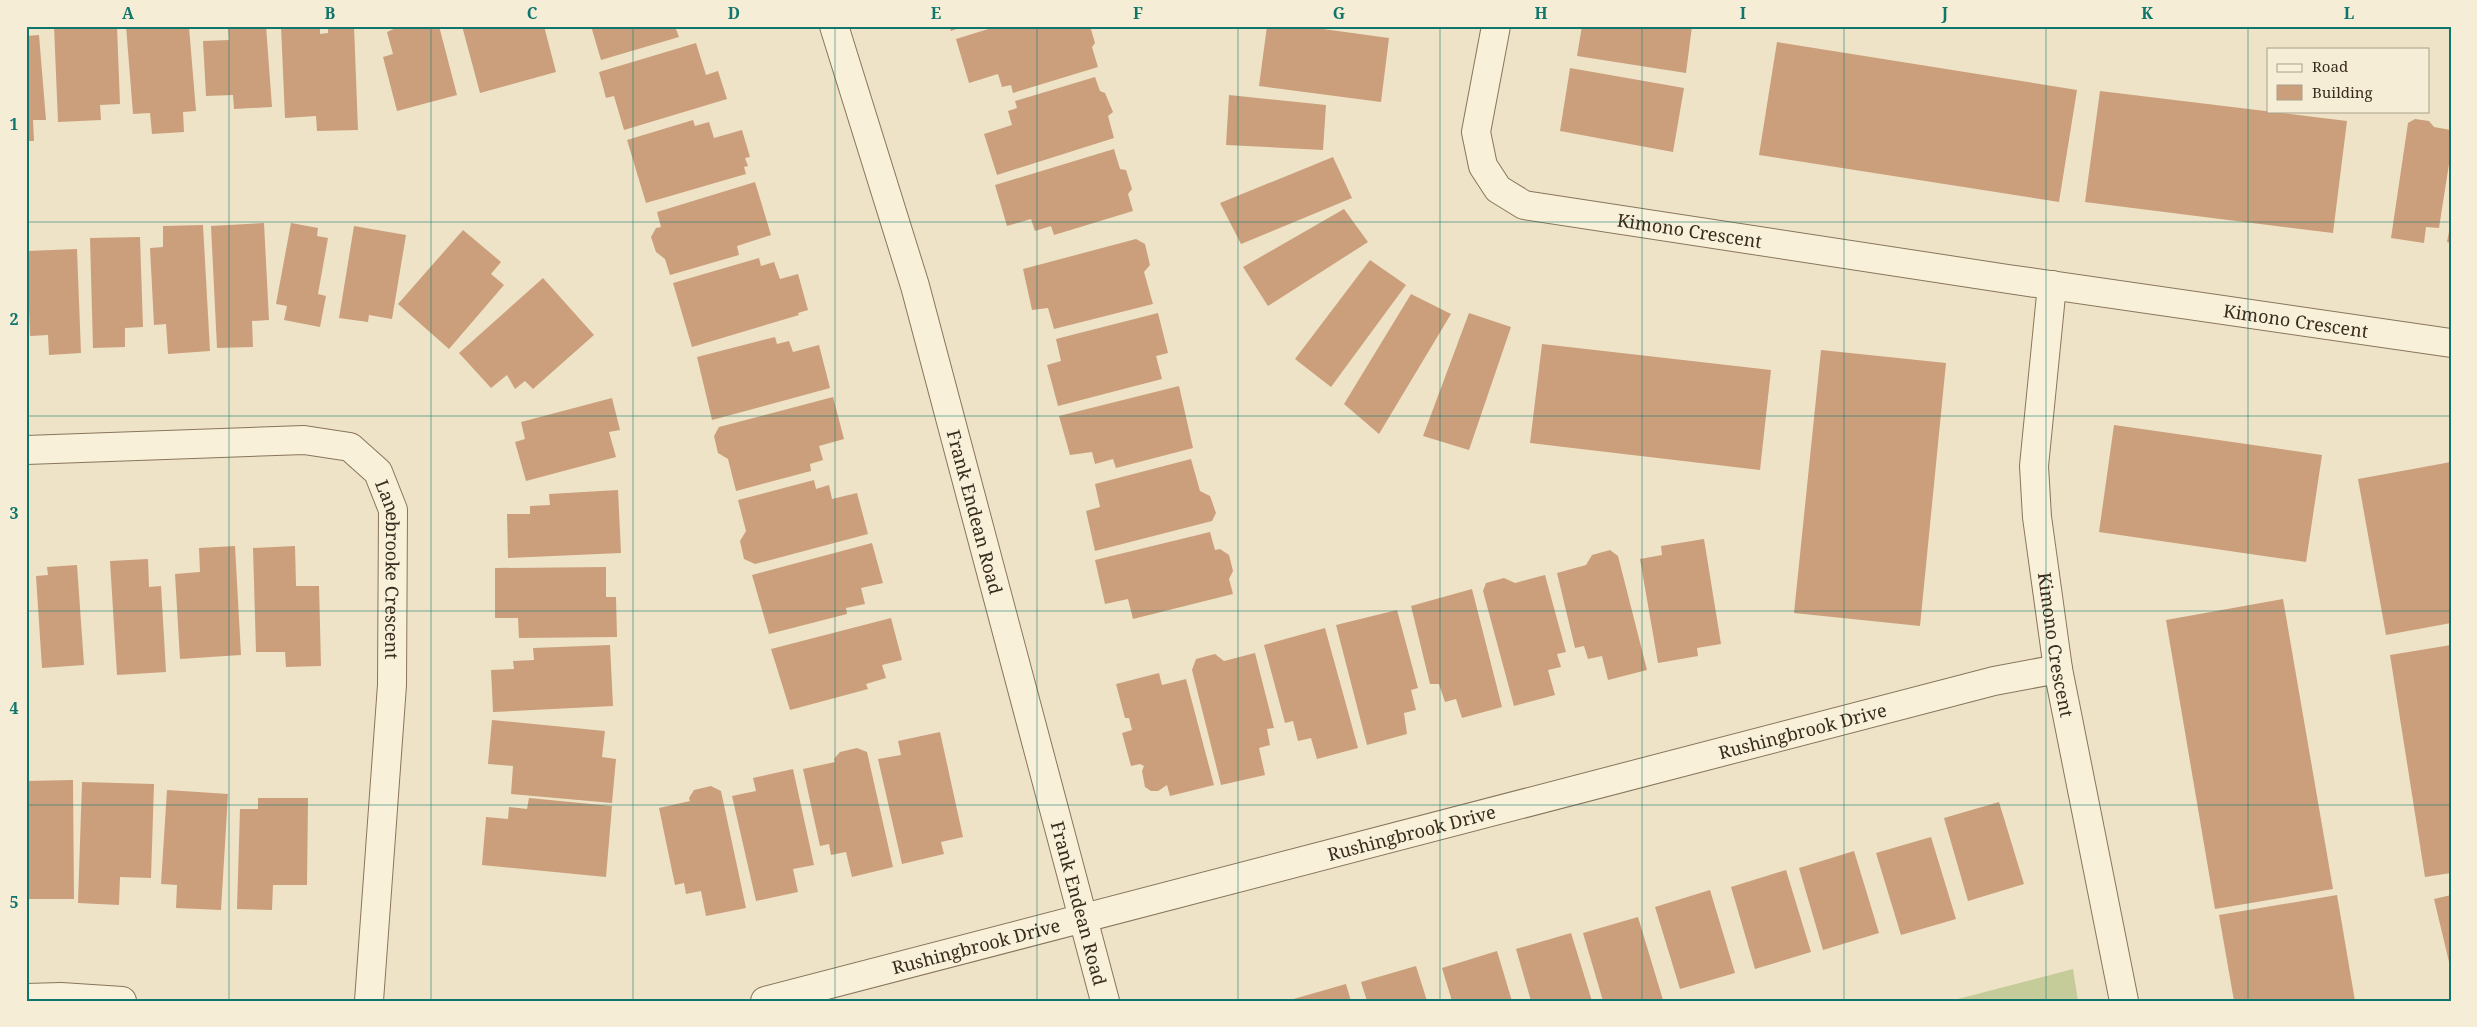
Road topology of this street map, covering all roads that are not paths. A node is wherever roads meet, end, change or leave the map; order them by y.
1 (834, 26) edge
2 (1496, 26) edge
3 (2052, 285) junction
4 (2451, 343) edge
5 (26, 450) edge
6 (2058, 669) junction
7 (1083, 918) junction
8 (26, 998) edge
9 (122, 1001) edge
10 (369, 1001) edge
11 (765, 1001) edge
12 (1105, 1001) edge
13 (2124, 1001) edge

1 - 7 street, Frank Endean Road
2 - 3 street, Kimono Crescent
3 - 4 street, Kimono Crescent
3 - 6 street, Kimono Crescent
5 - 10 street, Lanebrooke Crescent
6 - 7 street, Rushingbrook Drive
6 - 13 street, Kimono Crescent
7 - 11 street, Rushingbrook Drive
7 - 12 street, Frank Endean Road
8 - 9 street

